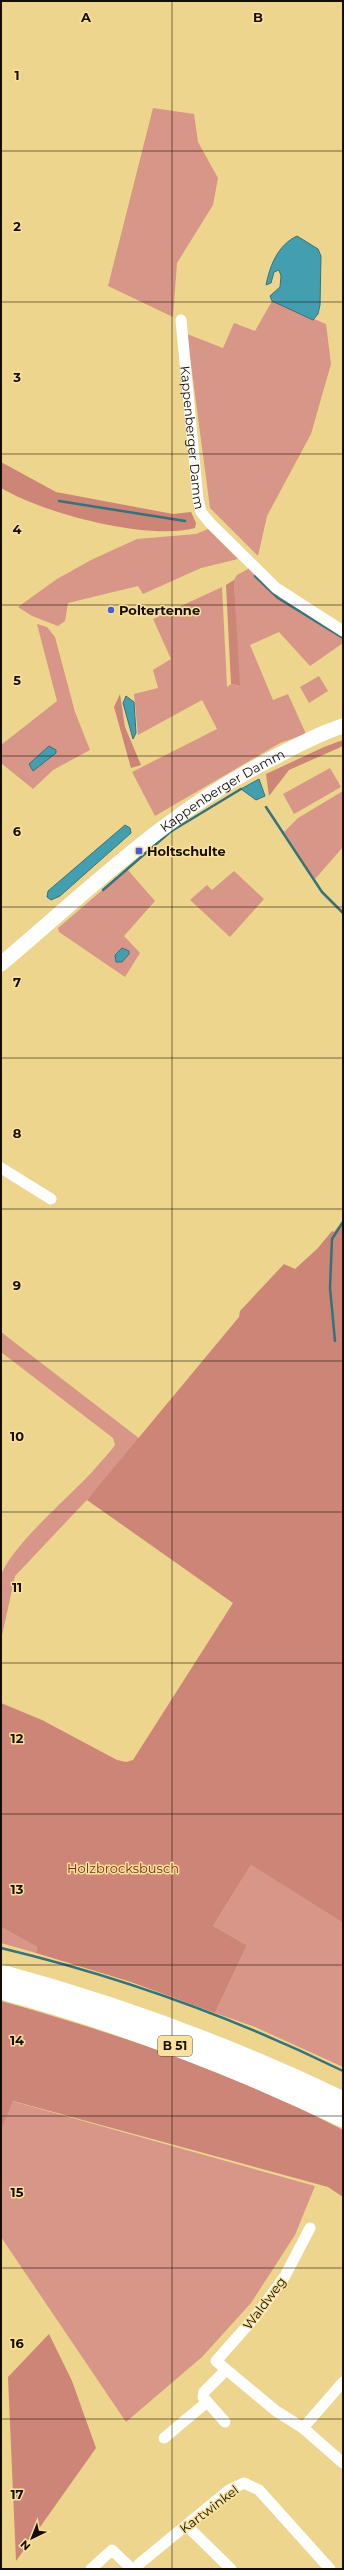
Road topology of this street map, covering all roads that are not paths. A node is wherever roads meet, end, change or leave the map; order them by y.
1 (181, 320) dead end
2 (343, 631) edge
3 (343, 726) edge
4 (1, 964) edge
5 (1, 1168) edge
6 (52, 1199) dead end
7 (1, 1974) edge
8 (1, 1990) edge
9 (343, 2101) edge
10 (343, 2118) edge
11 (310, 2228) dead end
12 (226, 2370) junction
13 (343, 2382) edge
14 (207, 2402) junction
15 (225, 2422) dead end
16 (303, 2428) junction
17 (164, 2438) dead end
18 (343, 2463) edge
19 (186, 2525) junction
20 (91, 2569) edge
21 (132, 2569) edge
22 (137, 2569) edge
23 (231, 2569) edge
24 (330, 2569) edge

1 - 2 street, Kappenberger Damm
3 - 4 main road, Kappenberger Damm
5 - 6 street
7 - 9 highway, B 51
8 - 10 highway, B 51
11 - 12 street, Waldweg
12 - 14 street
12 - 16 street, Waldweg
13 - 16 street
14 - 15 street
14 - 17 street
16 - 18 street, Waldweg
19 - 22 street, Kartwinkel
19 - 23 street
19 - 24 street, Kartwinkel
20 - 21 street

